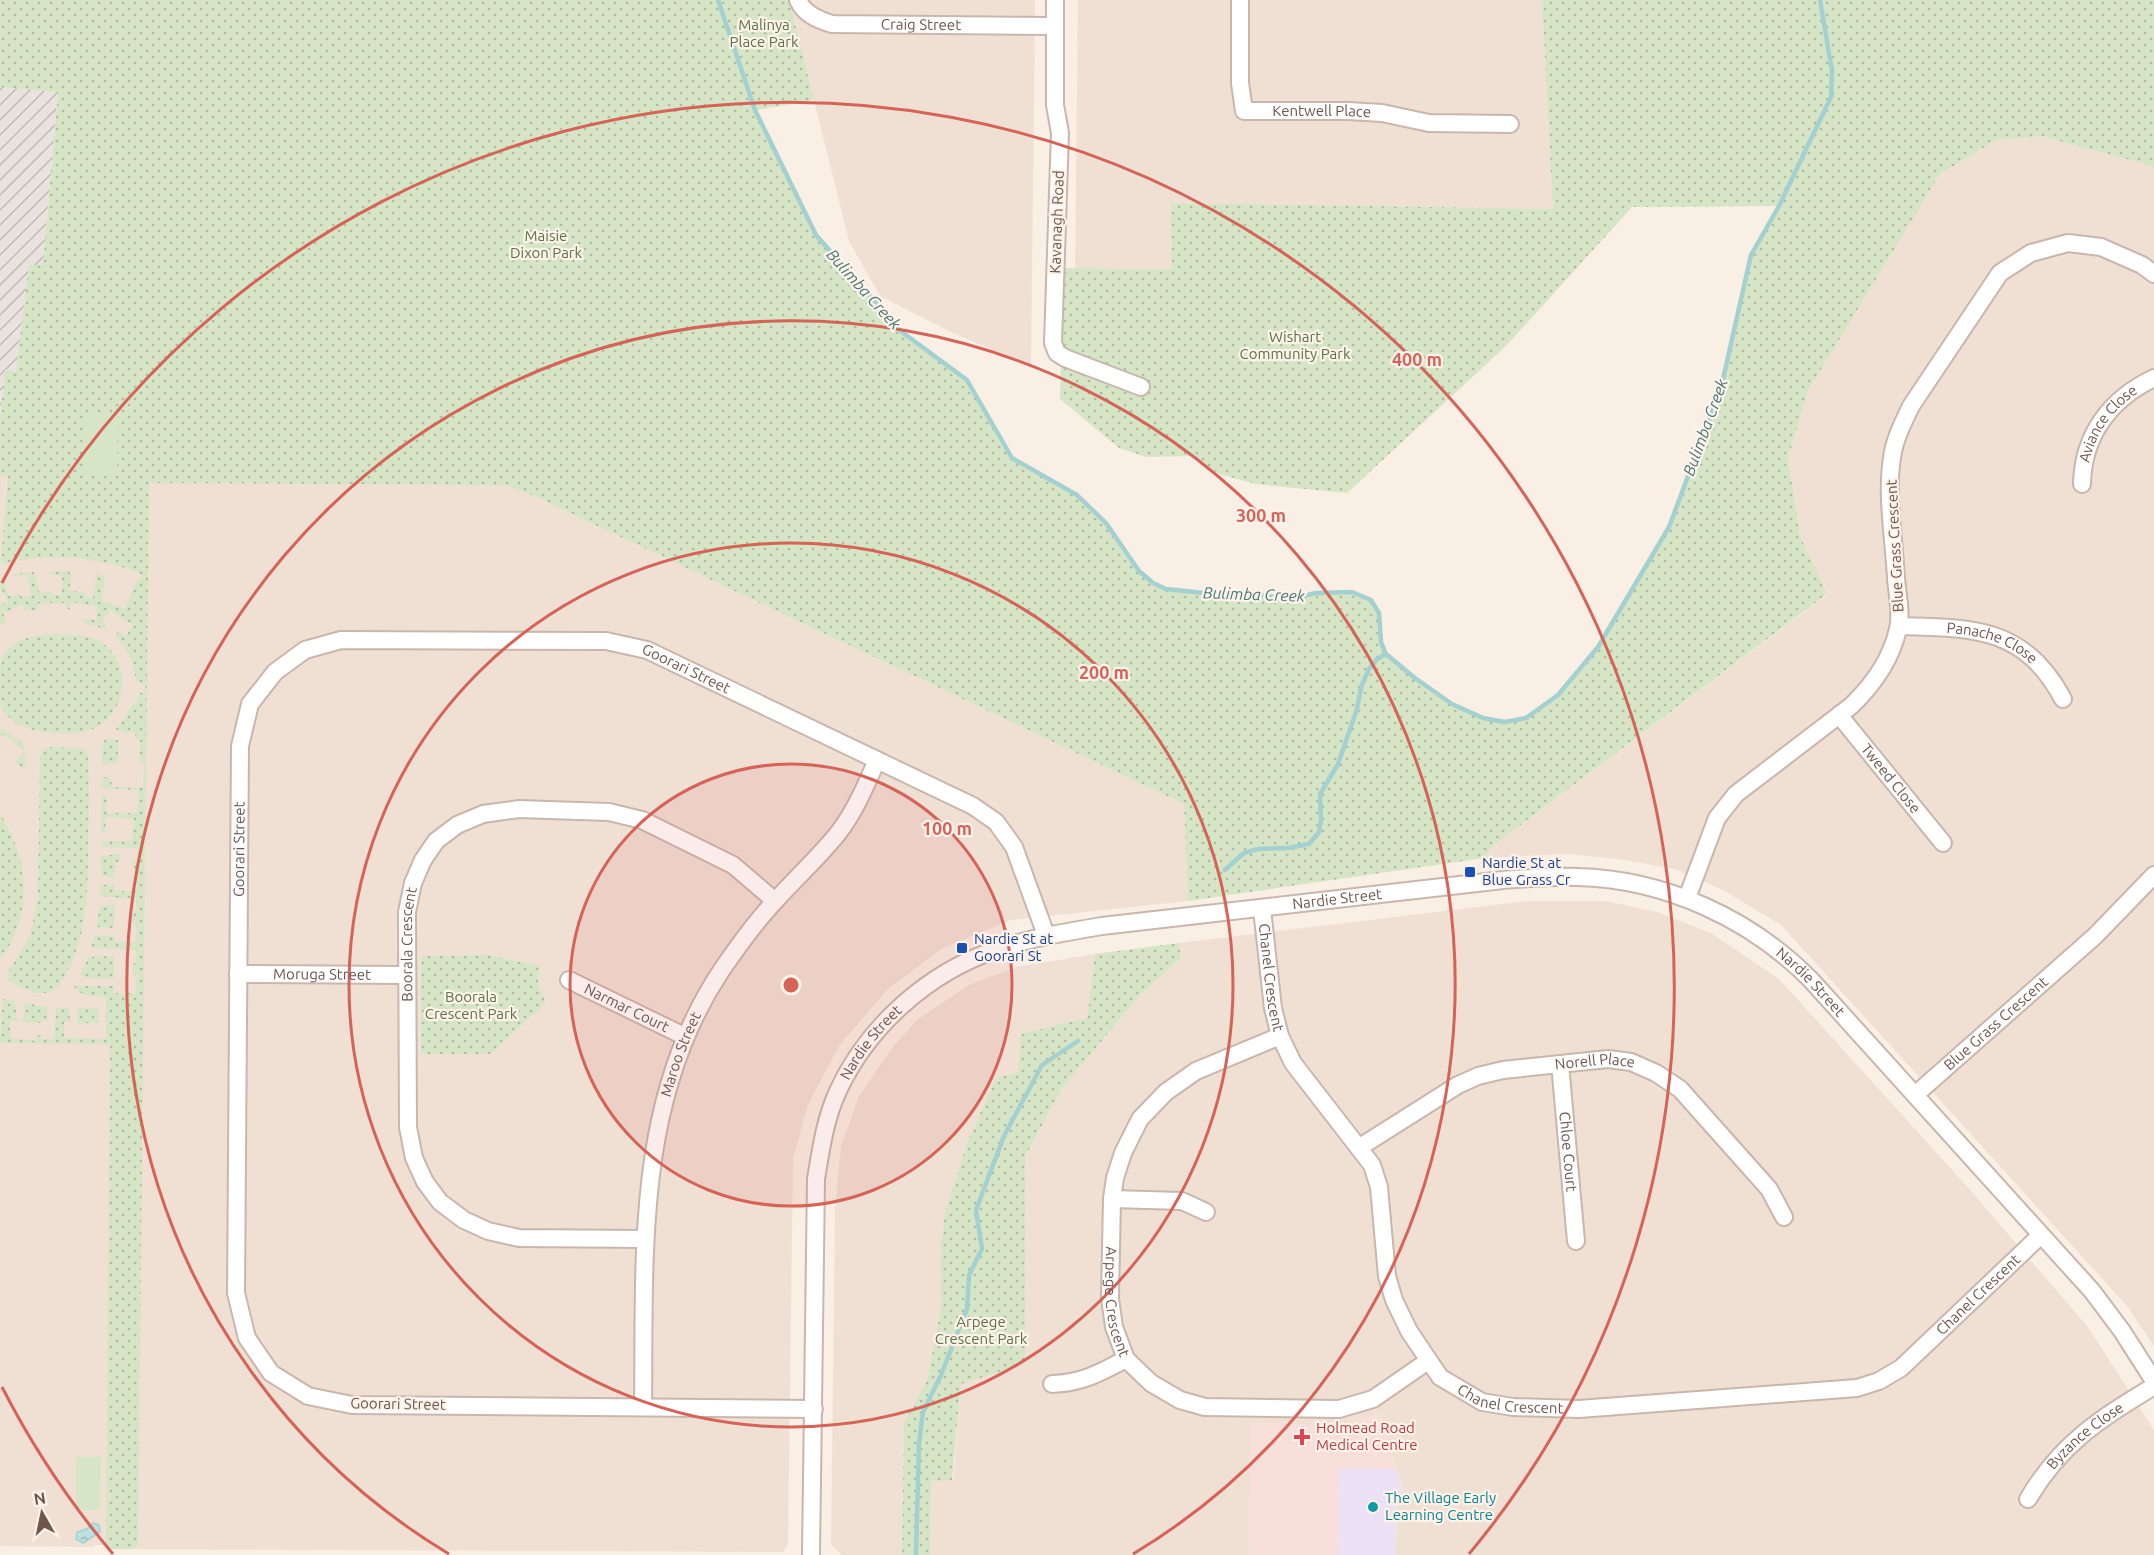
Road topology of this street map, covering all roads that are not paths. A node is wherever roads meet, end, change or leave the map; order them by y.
1 (798, 0) edge
2 (1055, 0) edge
3 (1240, 0) edge
4 (1054, 26) junction
5 (1510, 124) dead end
6 (2154, 274) edge
7 (2154, 378) edge
8 (1141, 387) dead end
9 (2082, 484) dead end
10 (1899, 626) junction
11 (2063, 699) dead end
12 (1839, 715) junction
13 (877, 760) junction
14 (1943, 843) dead end
15 (2154, 875) edge
16 (1687, 898) junction
17 (775, 901) junction
18 (1262, 909) junction
19 (1046, 935) junction
20 (238, 974) junction
21 (407, 975) junction
22 (569, 980) dead end
23 (684, 1036) junction
24 (1280, 1036) junction
25 (1560, 1064) junction
26 (1915, 1095) junction
27 (1360, 1147) junction
28 (1112, 1199) junction
29 (1206, 1212) dead end
30 (1784, 1217) dead end
31 (2041, 1235) junction
32 (645, 1239) junction
33 (1576, 1241) dead end
34 (1126, 1359) junction
35 (1428, 1361) junction
36 (2154, 1381) edge
37 (1052, 1384) dead end
38 (2154, 1386) edge
39 (643, 1407) junction
40 (814, 1409) junction
41 (2028, 1499) dead end
42 (811, 1555) edge

1 - 4 street, Craig Street
2 - 4 street, Kavanagh Road
3 - 5 street, Kentwell Place
4 - 8 street, Kavanagh Road
6 - 10 street, Blue Grass Crescent
7 - 9 street, Aviance Close
10 - 11 street, Panache Close
10 - 12 street, Blue Grass Crescent
12 - 14 street, Tweed Close
12 - 16 street, Blue Grass Crescent
13 - 17 street, Maroo Street
13 - 19 street, Goorari Street
13 - 20 street, Goorari Street
15 - 26 street, Blue Grass Crescent
16 - 18 street, Nardie Street
16 - 26 street, Nardie Street
17 - 21 street, Boorala Crescent
17 - 23 street, Maroo Street
18 - 19 street, Nardie Street
18 - 24 street, Chanel Crescent
19 - 40 street, Nardie Street
20 - 21 street, Moruga Street
20 - 39 street, Goorari Street
21 - 32 street, Boorala Crescent
22 - 23 street, Narmar Court
23 - 32 street, Maroo Street
24 - 27 street, Chanel Crescent
24 - 28 street, Arpege Crescent
25 - 27 street, Norell Place
25 - 30 street, Norell Place
25 - 33 street, Chloe Court
26 - 31 street, Nardie Street
27 - 35 street, Chanel Crescent
28 - 29 street
28 - 34 street, Arpege Crescent
31 - 35 street, Chanel Crescent
31 - 36 street, Nardie Street
32 - 39 street, Maroo Street
34 - 35 street, Arpege Crescent
34 - 37 street
38 - 41 street, Byzance Close
39 - 40 street, Goorari Street
40 - 42 street, Nardie Street

